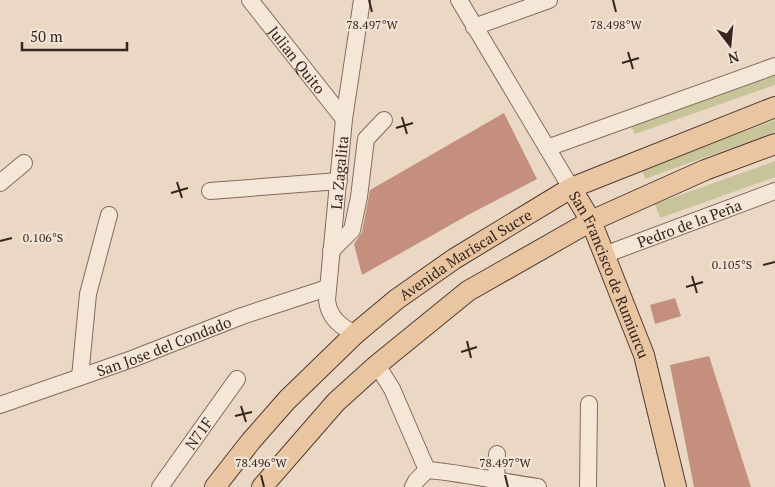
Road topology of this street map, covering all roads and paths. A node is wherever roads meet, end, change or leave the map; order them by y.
1 (250, 0) edge
2 (362, 0) edge
3 (459, 0) edge
4 (549, 0) edge
5 (474, 28) junction
6 (775, 66) edge
7 (775, 106) edge
8 (344, 119) junction
9 (384, 120) dead end
10 (775, 144) edge
11 (547, 148) junction
12 (24, 163) dead end
13 (339, 181) junction
14 (0, 183) edge
15 (571, 188) junction
16 (210, 191) dead end
17 (775, 191) edge
18 (109, 215) dead end
19 (591, 221) junction
20 (331, 251) junction
21 (604, 255) junction
22 (327, 288) junction
23 (355, 334) junction
24 (377, 365) junction
25 (80, 377) junction
26 (237, 379) dead end
27 (589, 404) dead end
28 (0, 405) edge
29 (497, 454) dead end
30 (427, 470) junction
31 (473, 482) edge
32 (496, 482) junction
33 (160, 487) edge
34 (215, 487) edge
35 (262, 487) edge
36 (413, 487) edge
37 (538, 487) edge
38 (588, 487) edge
39 (676, 487) edge

1 - 8 street, Julian Quito
2 - 8 street, La Zagalita
3 - 5 street, San Francisco de Rumiurcu
4 - 5 street
5 - 11 street, San Francisco de Rumiurcu
6 - 11 street
7 - 15 main road, Avenida Mariscal Sucre
8 - 13 street, La Zagalita
9 - 20 street
10 - 19 main road, Avenida Mariscal Sucre
11 - 15 street, San Francisco de Rumiurcu
12 - 14 street
13 - 16 street
13 - 20 street, La Zagalita
15 - 19 main road, San Francisco de Rumiurcu
15 - 23 main road, Avenida Mariscal Sucre
17 - 21 street, Pedro de la Peña
18 - 25 street
19 - 21 main road, San Francisco de Rumiurcu
19 - 24 main road, Avenida Mariscal Sucre
20 - 22 street, La Zagalita
21 - 39 main road, San Francisco de Rumiurcu
22 - 23 street, La Zagalita
22 - 25 street, San Jose del Condado
23 - 34 main road, Avenida Mariscal Sucre
24 - 30 street
24 - 35 main road, Avenida Mariscal Sucre
25 - 28 street, San Jose del Condado
26 - 33 street, N71F
27 - 38 street
29 - 32 street
30 - 31 street
30 - 36 street
31 - 32 street
32 - 37 street

